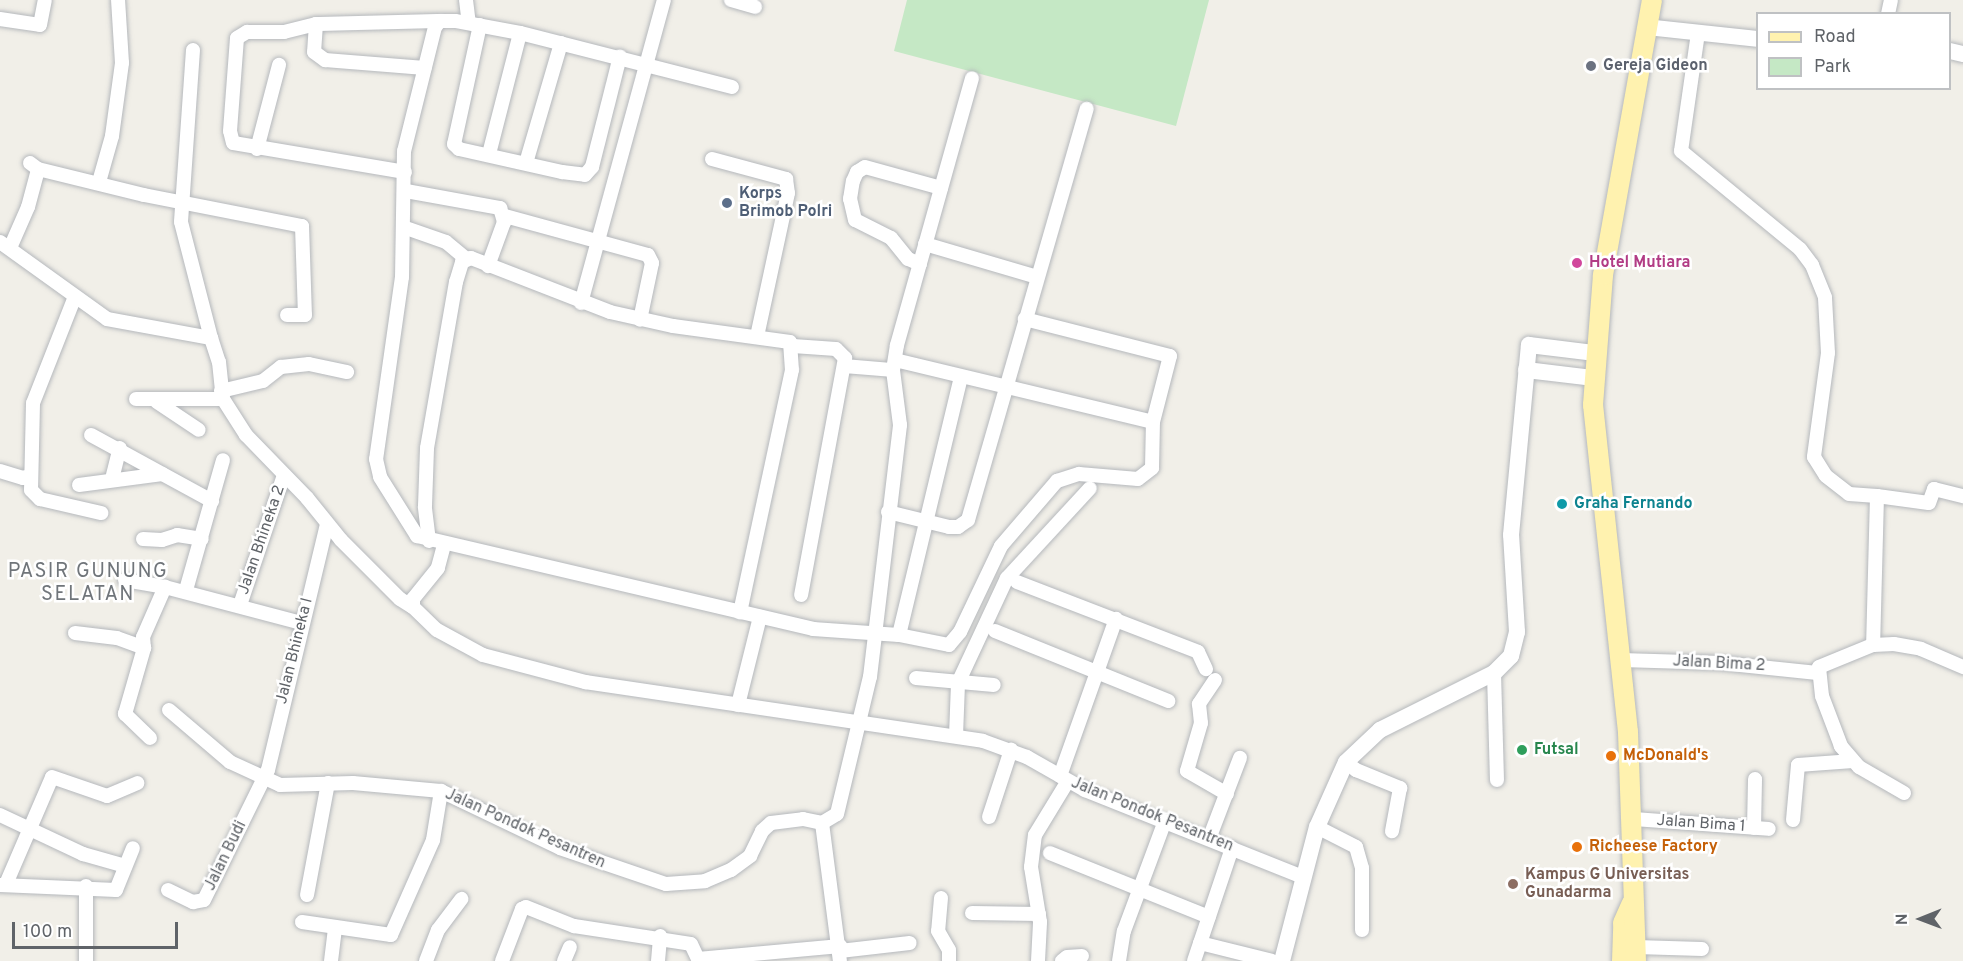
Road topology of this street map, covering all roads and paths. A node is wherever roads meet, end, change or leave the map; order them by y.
1 (45, 0) edge
2 (118, 0) edge
3 (466, 0) edge
4 (664, 0) edge
5 (731, 0) edge
6 (1652, 0) edge
7 (755, 7) dead end
8 (0, 19) edge
9 (440, 21) junction
10 (316, 24) junction
11 (474, 24) junction
12 (1646, 27) junction
13 (520, 33) junction
14 (1698, 33) junction
15 (1756, 39) edge
16 (561, 43) junction
17 (193, 50) dead end
18 (620, 56) junction
19 (279, 64) dead end
20 (647, 65) junction
21 (425, 68) junction
22 (972, 78) dead end
23 (732, 87) dead end
24 (1087, 109) dead end
25 (257, 148) junction
26 (489, 154) junction
27 (712, 159) dead end
28 (526, 163) junction
29 (405, 172) junction
30 (99, 182) junction
31 (941, 188) junction
32 (406, 191) junction
33 (181, 203) junction
34 (505, 216) junction
35 (406, 228) junction
36 (599, 244) junction
37 (925, 244) junction
38 (5, 245) edge
39 (466, 259) junction
40 (920, 264) junction
41 (489, 266) junction
42 (1037, 278) junction
43 (74, 299) junction
44 (581, 303) junction
45 (287, 315) dead end
46 (1025, 319) junction
47 (640, 320) junction
48 (757, 336) junction
49 (211, 339) junction
50 (793, 346) junction
51 (1594, 353) junction
52 (894, 365) junction
53 (846, 366) junction
54 (1526, 370) junction
55 (347, 372) dead end
56 (961, 377) junction
57 (1593, 378) junction
58 (1006, 386) junction
59 (222, 395) junction
60 (136, 399) dead end
61 (157, 402) junction
62 (1153, 422) junction
63 (199, 430) dead end
64 (90, 435) dead end
65 (120, 448) junction
66 (223, 460) dead end
67 (0, 471) edge
68 (162, 474) junction
69 (285, 475) junction
70 (30, 476) junction
71 (111, 478) junction
72 (79, 485) dead end
73 (1090, 488) dead end
74 (1877, 496) junction
75 (1963, 496) edge
76 (212, 501) junction
77 (888, 512) junction
78 (101, 513) dead end
79 (925, 520) junction
80 (327, 524) junction
81 (143, 539) dead end
82 (202, 539) junction
83 (429, 541) junction
84 (444, 545) junction
85 (125, 580) dead end
86 (1017, 582) dead end
87 (165, 587) junction
88 (186, 590) junction
89 (801, 595) dead end
90 (240, 605) junction
91 (413, 607) junction
92 (740, 612) junction
93 (760, 617) junction
94 (1116, 619) junction
95 (302, 623) junction
96 (995, 632) dead end
97 (75, 633) dead end
98 (875, 634) junction
99 (899, 636) junction
100 (1873, 645) junction
101 (144, 648) junction
102 (1621, 660) junction
103 (1963, 667) edge
104 (1096, 673) junction
105 (1494, 673) junction
106 (1817, 673) junction
107 (916, 678) dead end
108 (958, 682) junction
109 (994, 685) dead end
110 (1168, 701) dead end
111 (738, 705) junction
112 (169, 710) dead end
113 (862, 722) junction
114 (956, 736) junction
115 (150, 738) dead end
116 (1011, 750) junction
117 (1240, 758) dead end
118 (1853, 761) junction
119 (1346, 762) junction
120 (264, 777) junction
121 (1064, 778) junction
122 (1755, 779) dead end
123 (1497, 780) dead end
124 (137, 783) dead end
125 (328, 783) junction
126 (441, 791) junction
127 (1227, 794) junction
128 (1904, 794) dead end
129 (0, 815) edge
130 (989, 817) dead end
131 (1634, 819) junction
132 (1793, 820) dead end
133 (1165, 821) junction
134 (822, 823) junction
135 (1317, 827) junction
136 (1754, 828) junction
137 (1769, 829) dead end
138 (29, 830) junction
139 (1392, 831) dead end
140 (1209, 839) junction
141 (133, 848) dead end
142 (1232, 848) junction
143 (1050, 853) dead end
144 (124, 866) junction
145 (1303, 877) junction
146 (3, 885) edge
147 (86, 886) junction
148 (168, 890) dead end
149 (1142, 890) junction
150 (308, 895) dead end
151 (941, 898) dead end
152 (461, 899) dead end
153 (1631, 905) junction
154 (972, 913) dead end
155 (1039, 914) junction
156 (1209, 917) junction
157 (302, 922) dead end
158 (335, 927) junction
159 (1362, 930) dead end
160 (660, 936) junction
161 (910, 943) dead end
162 (1200, 943) junction
163 (570, 947) dead end
164 (1702, 949) dead end
165 (840, 953) edge
166 (1636, 954) edge
167 (1082, 956) dead end
168 (86, 961) edge
169 (331, 961) edge
170 (426, 961) edge
171 (502, 961) edge
172 (564, 961) edge
173 (658, 961) edge
174 (949, 961) edge
175 (1038, 961) edge
176 (1062, 961) edge
177 (1119, 961) edge
178 (1194, 961) edge
179 (1272, 961) edge
180 (1282, 961) edge
181 (1622, 961) edge

1 - 8 street
2 - 30 street
3 - 11 street
4 - 20 street
5 - 7 street
6 - 12 main road
9 - 10 street
9 - 11 street
9 - 21 street
10 - 21 street
10 - 25 street
11 - 13 street
11 - 26 street
12 - 14 street
12 - 51 main road
13 - 16 street
13 - 26 street
14 - 15 street
14 - 74 street
16 - 18 street
16 - 28 street
17 - 33 street
18 - 20 street
18 - 28 street
19 - 25 street
20 - 23 street
20 - 36 street
21 - 29 street
22 - 31 street
24 - 42 street
25 - 29 street
26 - 28 street
27 - 48 street
29 - 32 street
30 - 33 street
30 - 38 street
31 - 37 street
31 - 40 street
32 - 34 street
32 - 35 street
33 - 45 street
33 - 49 street
34 - 36 street
34 - 41 street
35 - 39 street
35 - 83 street
36 - 44 street
36 - 47 street
37 - 40 street
37 - 42 street
38 - 43 street
39 - 41 street
39 - 83 street
40 - 52 street
41 - 44 street
42 - 46 street
43 - 49 street
43 - 70 street
44 - 47 street
46 - 58 street
46 - 62 street
47 - 48 street
48 - 50 street
49 - 59 street
50 - 53 street
50 - 92 street
51 - 54 street
51 - 57 main road
52 - 53 street
52 - 56 street
52 - 77 street
53 - 89 street
54 - 57 street
54 - 105 street
55 - 59 street
56 - 58 street
56 - 79 street
57 - 102 main road
58 - 62 street
58 - 79 street
59 - 61 street
59 - 69 street, Jalan Pondok Pesantren
60 - 61 street
61 - 63 street
62 - 99 street
64 - 65 street
65 - 68 street
65 - 71 street
66 - 76 street
67 - 70 street
68 - 71 street
68 - 76 street
69 - 80 street, Jalan Pondok Pesantren
69 - 90 street, Jalan Bhineka 2
70 - 78 street
71 - 72 street
73 - 108 street
74 - 75 street
74 - 100 street
76 - 82 street
77 - 79 street
77 - 98 street
79 - 99 street
80 - 91 street, Jalan Pondok Pesantren
80 - 95 street, Jalan Bhineka I
81 - 82 street
82 - 88 street
83 - 84 street
84 - 91 street
84 - 92 street
85 - 87 street
86 - 94 street
87 - 88 street
87 - 101 street
88 - 90 street
90 - 95 street
91 - 111 street, Jalan Pondok Pesantren
92 - 93 street
93 - 98 street
93 - 111 street
94 - 104 street
94 - 127 street
95 - 120 street, Jalan Bhineka I
96 - 104 street
97 - 101 street
98 - 99 street
98 - 113 street
100 - 103 street
100 - 106 street
101 - 115 street
102 - 106 street, Jalan Bima 2
102 - 131 main road
104 - 110 street
104 - 121 street
105 - 119 street
105 - 123 street
106 - 118 street
107 - 108 street
108 - 109 street
108 - 114 street
111 - 113 street, Jalan Pondok Pesantren
112 - 120 street, Jalan Pondok Pesantren
113 - 114 street, Jalan Pondok Pesantren
113 - 134 street
114 - 116 street, Jalan Pondok Pesantren
116 - 121 street, Jalan Pondok Pesantren
116 - 130 street
117 - 127 street
118 - 128 street
118 - 132 street
119 - 135 street
119 - 139 street
120 - 125 street, Jalan Pondok Pesantren
120 - 148 street, Jalan Budi
121 - 133 street, Jalan Pondok Pesantren
121 - 155 street
122 - 136 street
124 - 138 street
125 - 126 street, Jalan Pondok Pesantren
125 - 150 street
126 - 134 street, Jalan Pondok Pesantren
126 - 158 street
127 - 140 street
129 - 138 street
131 - 136 street, Jalan Bima 1
131 - 153 main road
133 - 140 street, Jalan Pondok Pesantren
133 - 149 street
134 - 165 street
135 - 145 street
135 - 159 street
136 - 137 street, Jalan Bima 1
138 - 144 street
138 - 146 street
140 - 142 street, Jalan Pondok Pesantren
141 - 144 street
142 - 145 street, Jalan Pondok Pesantren
142 - 156 street
143 - 149 street
144 - 147 street
145 - 180 street
146 - 147 street
147 - 168 street
149 - 156 street
149 - 177 street
151 - 174 street
152 - 170 street
153 - 166 main road
153 - 181 main road
154 - 155 street
155 - 175 street
156 - 162 street
157 - 158 street
158 - 169 street
160 - 165 street
160 - 171 street
160 - 173 street
161 - 165 street
162 - 178 street
162 - 179 street
163 - 172 street
164 - 166 street
167 - 176 street

